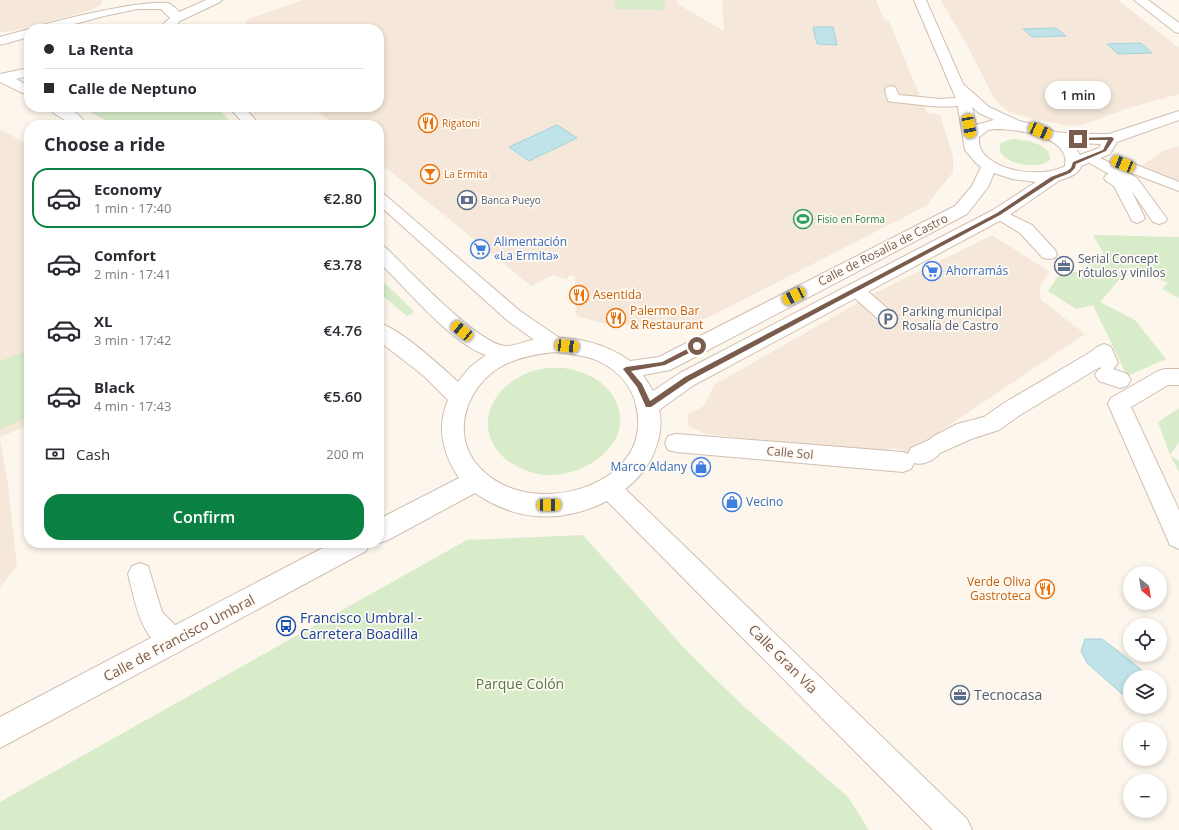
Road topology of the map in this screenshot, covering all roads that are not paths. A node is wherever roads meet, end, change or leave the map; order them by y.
1 (216, 0) edge
2 (920, 0) edge
3 (1140, 0) edge
4 (186, 1) edge
5 (155, 3) edge
6 (117, 4) edge
7 (57, 24) edge
8 (172, 24) edge
9 (174, 24) edge
10 (1179, 29) edge
11 (24, 34) edge
12 (0, 41) edge
13 (24, 73) edge
14 (2, 78) edge
15 (957, 84) junction
16 (24, 89) edge
17 (891, 90) dead end
18 (964, 100) junction
19 (63, 112) edge
20 (241, 112) edge
21 (1179, 115) edge
22 (74, 120) edge
23 (248, 120) edge
24 (1015, 124) junction
25 (1052, 136) junction
26 (971, 137) junction
27 (1112, 139) junction
28 (1093, 155) junction
29 (1074, 164) junction
30 (990, 165) junction
31 (1053, 178) junction
32 (1179, 187) edge
33 (384, 201) edge
34 (998, 214) junction
35 (1138, 218) dead end
36 (1159, 219) dead end
37 (1049, 254) dead end
38 (384, 256) edge
39 (855, 289) junction
40 (884, 314) dead end
41 (384, 334) edge
42 (554, 344) junction
43 (506, 354) junction
44 (626, 369) junction
45 (1111, 373) dead end
46 (1179, 377) edge
47 (458, 398) junction
48 (649, 406) junction
49 (676, 443) dead end
50 (476, 481) junction
51 (610, 488) junction
52 (384, 529) edge
53 (1179, 537) edge
54 (348, 548) edge
55 (140, 574) dead end
56 (173, 641) junction
57 (0, 733) edge
58 (956, 830) edge

1 - 9 street
2 - 15 street
3 - 10 street
4 - 5 street
5 - 6 street
5 - 8 street
6 - 7 street
11 - 12 street
13 - 14 street
14 - 16 street
15 - 18 street
15 - 24 street
17 - 18 lane
18 - 26 street
19 - 22 street
20 - 23 street
21 - 27 street
24 - 25 street
24 - 26 street
25 - 27 street
25 - 29 street
26 - 30 street
27 - 28 street
28 - 29 street, Calle de Rosalía de Castro
28 - 32 lane
28 - 36 lane
29 - 31 street, Calle de Rosalía de Castro
29 - 35 lane
30 - 31 street
30 - 44 street, Calle de Rosalía de Castro
31 - 34 street, Calle de Rosalía de Castro
33 - 42 lane
34 - 37 lane
34 - 39 street, Calle de Rosalía de Castro
38 - 43 street
39 - 40 lane
39 - 48 street, Calle de Rosalía de Castro
41 - 47 street
42 - 43 street
42 - 44 street
43 - 47 street
44 - 48 street
45 - 49 street, Calle Sol
46 - 53 street
47 - 50 street
48 - 51 street
50 - 51 street
50 - 52 street
51 - 58 street, Calle Gran Vía
54 - 56 street, Calle de Francisco Umbral
55 - 56 lane
56 - 57 street, Calle de Francisco Umbral

